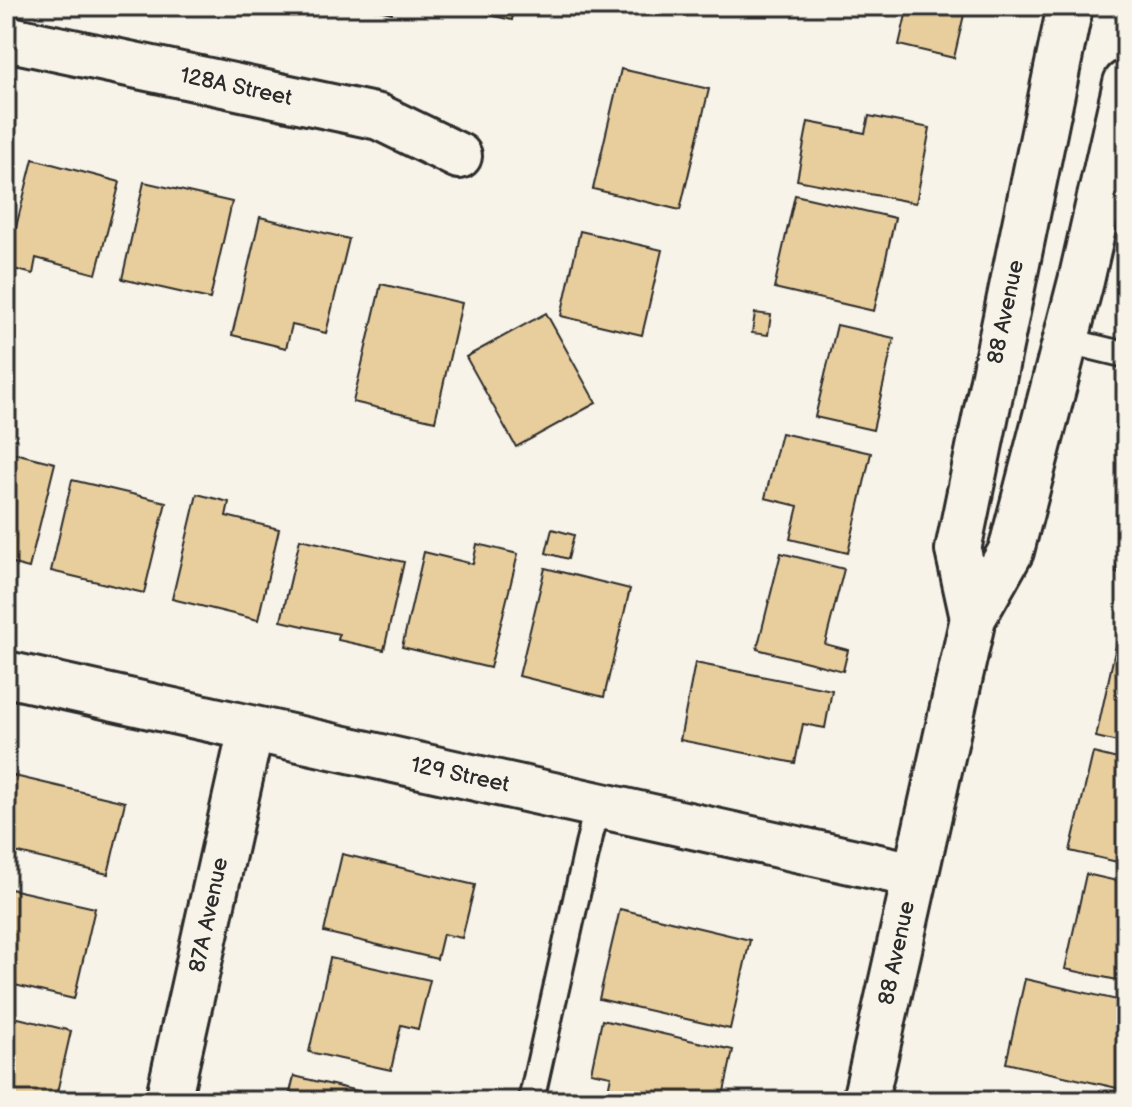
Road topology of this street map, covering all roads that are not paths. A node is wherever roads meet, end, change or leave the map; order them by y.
1 (1070, 6) edge
2 (6, 38) edge
3 (1126, 83) edge
4 (459, 156) dead end
5 (1064, 340) junction
6 (1126, 355) edge
7 (973, 618) junction
8 (6, 674) edge
9 (251, 729) junction
10 (597, 805) junction
11 (914, 875) junction
12 (168, 1101) edge
13 (531, 1101) edge
14 (865, 1101) edge

1 - 7 street, 88 Avenue
2 - 4 street, 128A Street
3 - 5 street, 88 Avenue
5 - 6 lane
5 - 7 street, 88 Avenue
7 - 11 street, 88 Avenue
8 - 9 street, 129 Street
9 - 10 street, 129 Street
9 - 12 street, 87A Avenue
10 - 11 street, 129 Street
10 - 13 lane
11 - 14 street, 88 Avenue

